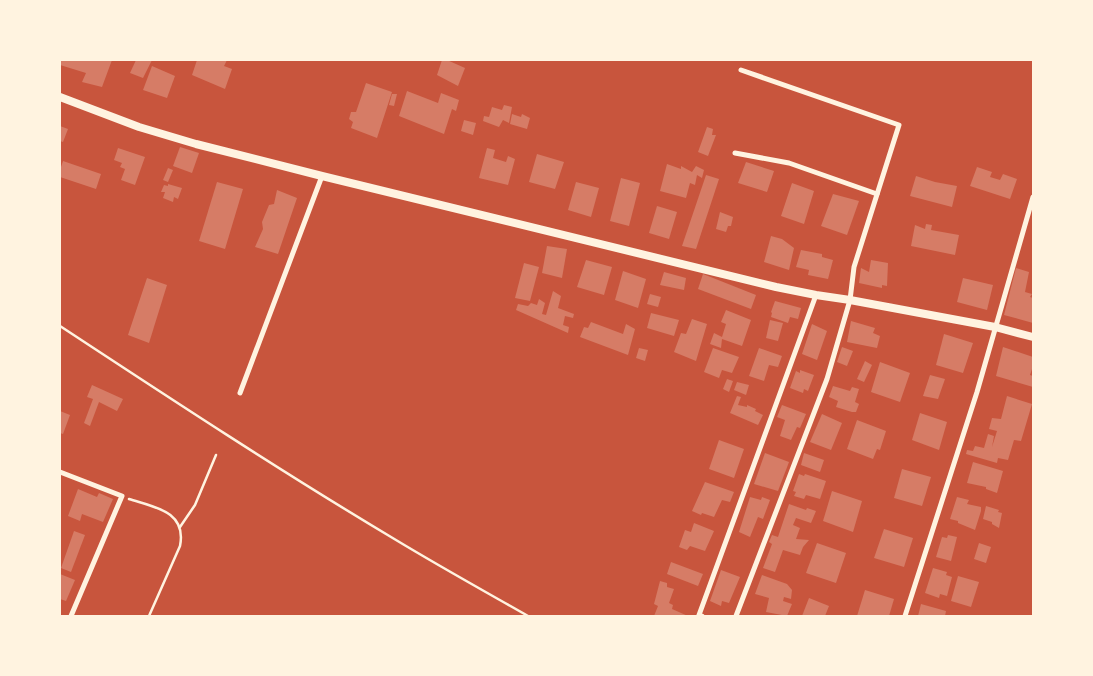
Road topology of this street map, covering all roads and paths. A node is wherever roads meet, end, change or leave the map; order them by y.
1 (741, 70) dead end
2 (60, 98) edge
3 (735, 153) dead end
4 (322, 176) junction
5 (877, 194) junction
6 (1033, 196) edge
7 (816, 295) junction
8 (850, 300) junction
9 (60, 326) edge
10 (995, 327) junction
11 (1033, 337) edge
12 (240, 393) dead end
13 (216, 455) dead end
14 (60, 472) edge
15 (122, 496) junction
16 (180, 527) junction
17 (71, 616) edge
18 (149, 616) edge
19 (528, 616) edge
20 (700, 616) edge
21 (736, 616) edge
22 (905, 616) edge

1 - 5 street
2 - 4 street
3 - 5 street
4 - 7 street
4 - 12 street
5 - 8 street
6 - 10 street
7 - 8 street
7 - 20 street
8 - 10 street
8 - 21 street
9 - 19 path
10 - 11 street
10 - 22 street
13 - 16 path
14 - 15 street
15 - 16 path
15 - 17 street
16 - 18 path

